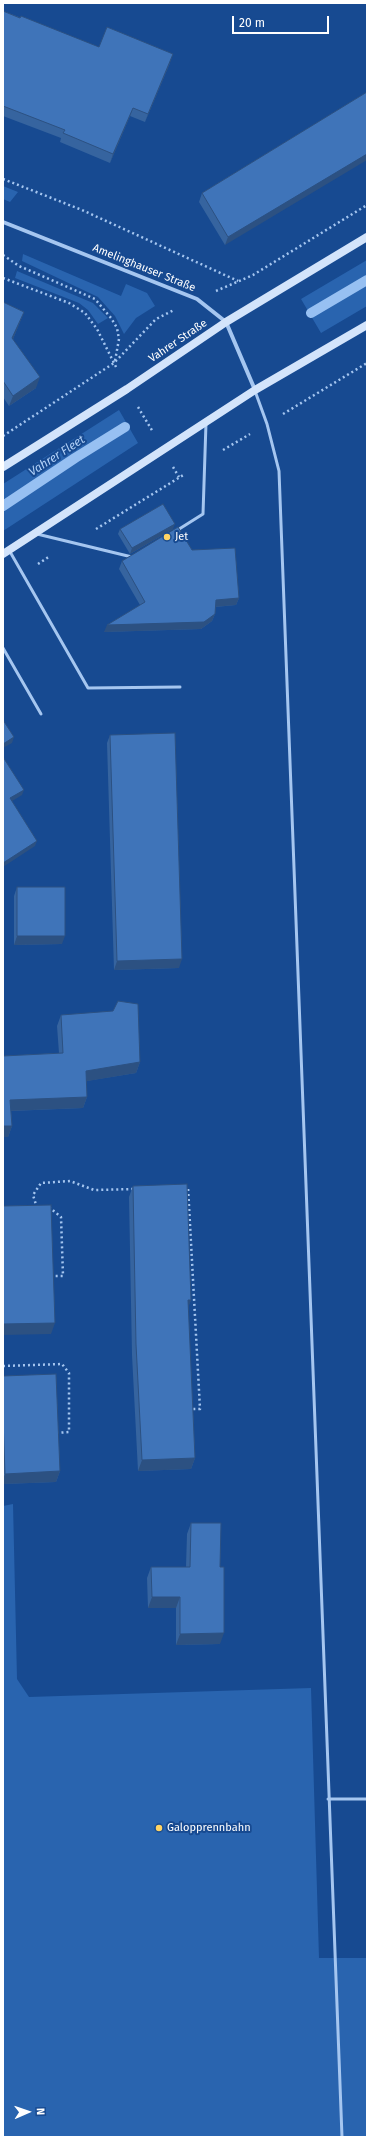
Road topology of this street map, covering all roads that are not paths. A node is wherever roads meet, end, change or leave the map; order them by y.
1 (3, 222) edge
2 (367, 237) edge
3 (226, 322) junction
4 (367, 325) edge
5 (255, 390) junction
6 (206, 421) junction
7 (3, 467) edge
8 (173, 533) edge
9 (37, 534) junction
10 (6, 552) edge
11 (137, 554) edge
12 (3, 648) edge
13 (180, 687) dead end
14 (41, 714) dead end
15 (367, 1798) edge
16 (328, 1799) junction
17 (342, 2137) edge

1 - 3 street, Amelinghauser Straße
2 - 3 main road, Vahrer Straße
3 - 5 street, Amelinghauser Straße
3 - 7 main road, Vahrer Straße
4 - 5 main road
5 - 6 main road
5 - 16 lane
6 - 8 lane
6 - 9 main road
9 - 10 main road
9 - 11 lane
10 - 13 lane
12 - 14 lane
15 - 16 lane
16 - 17 lane

